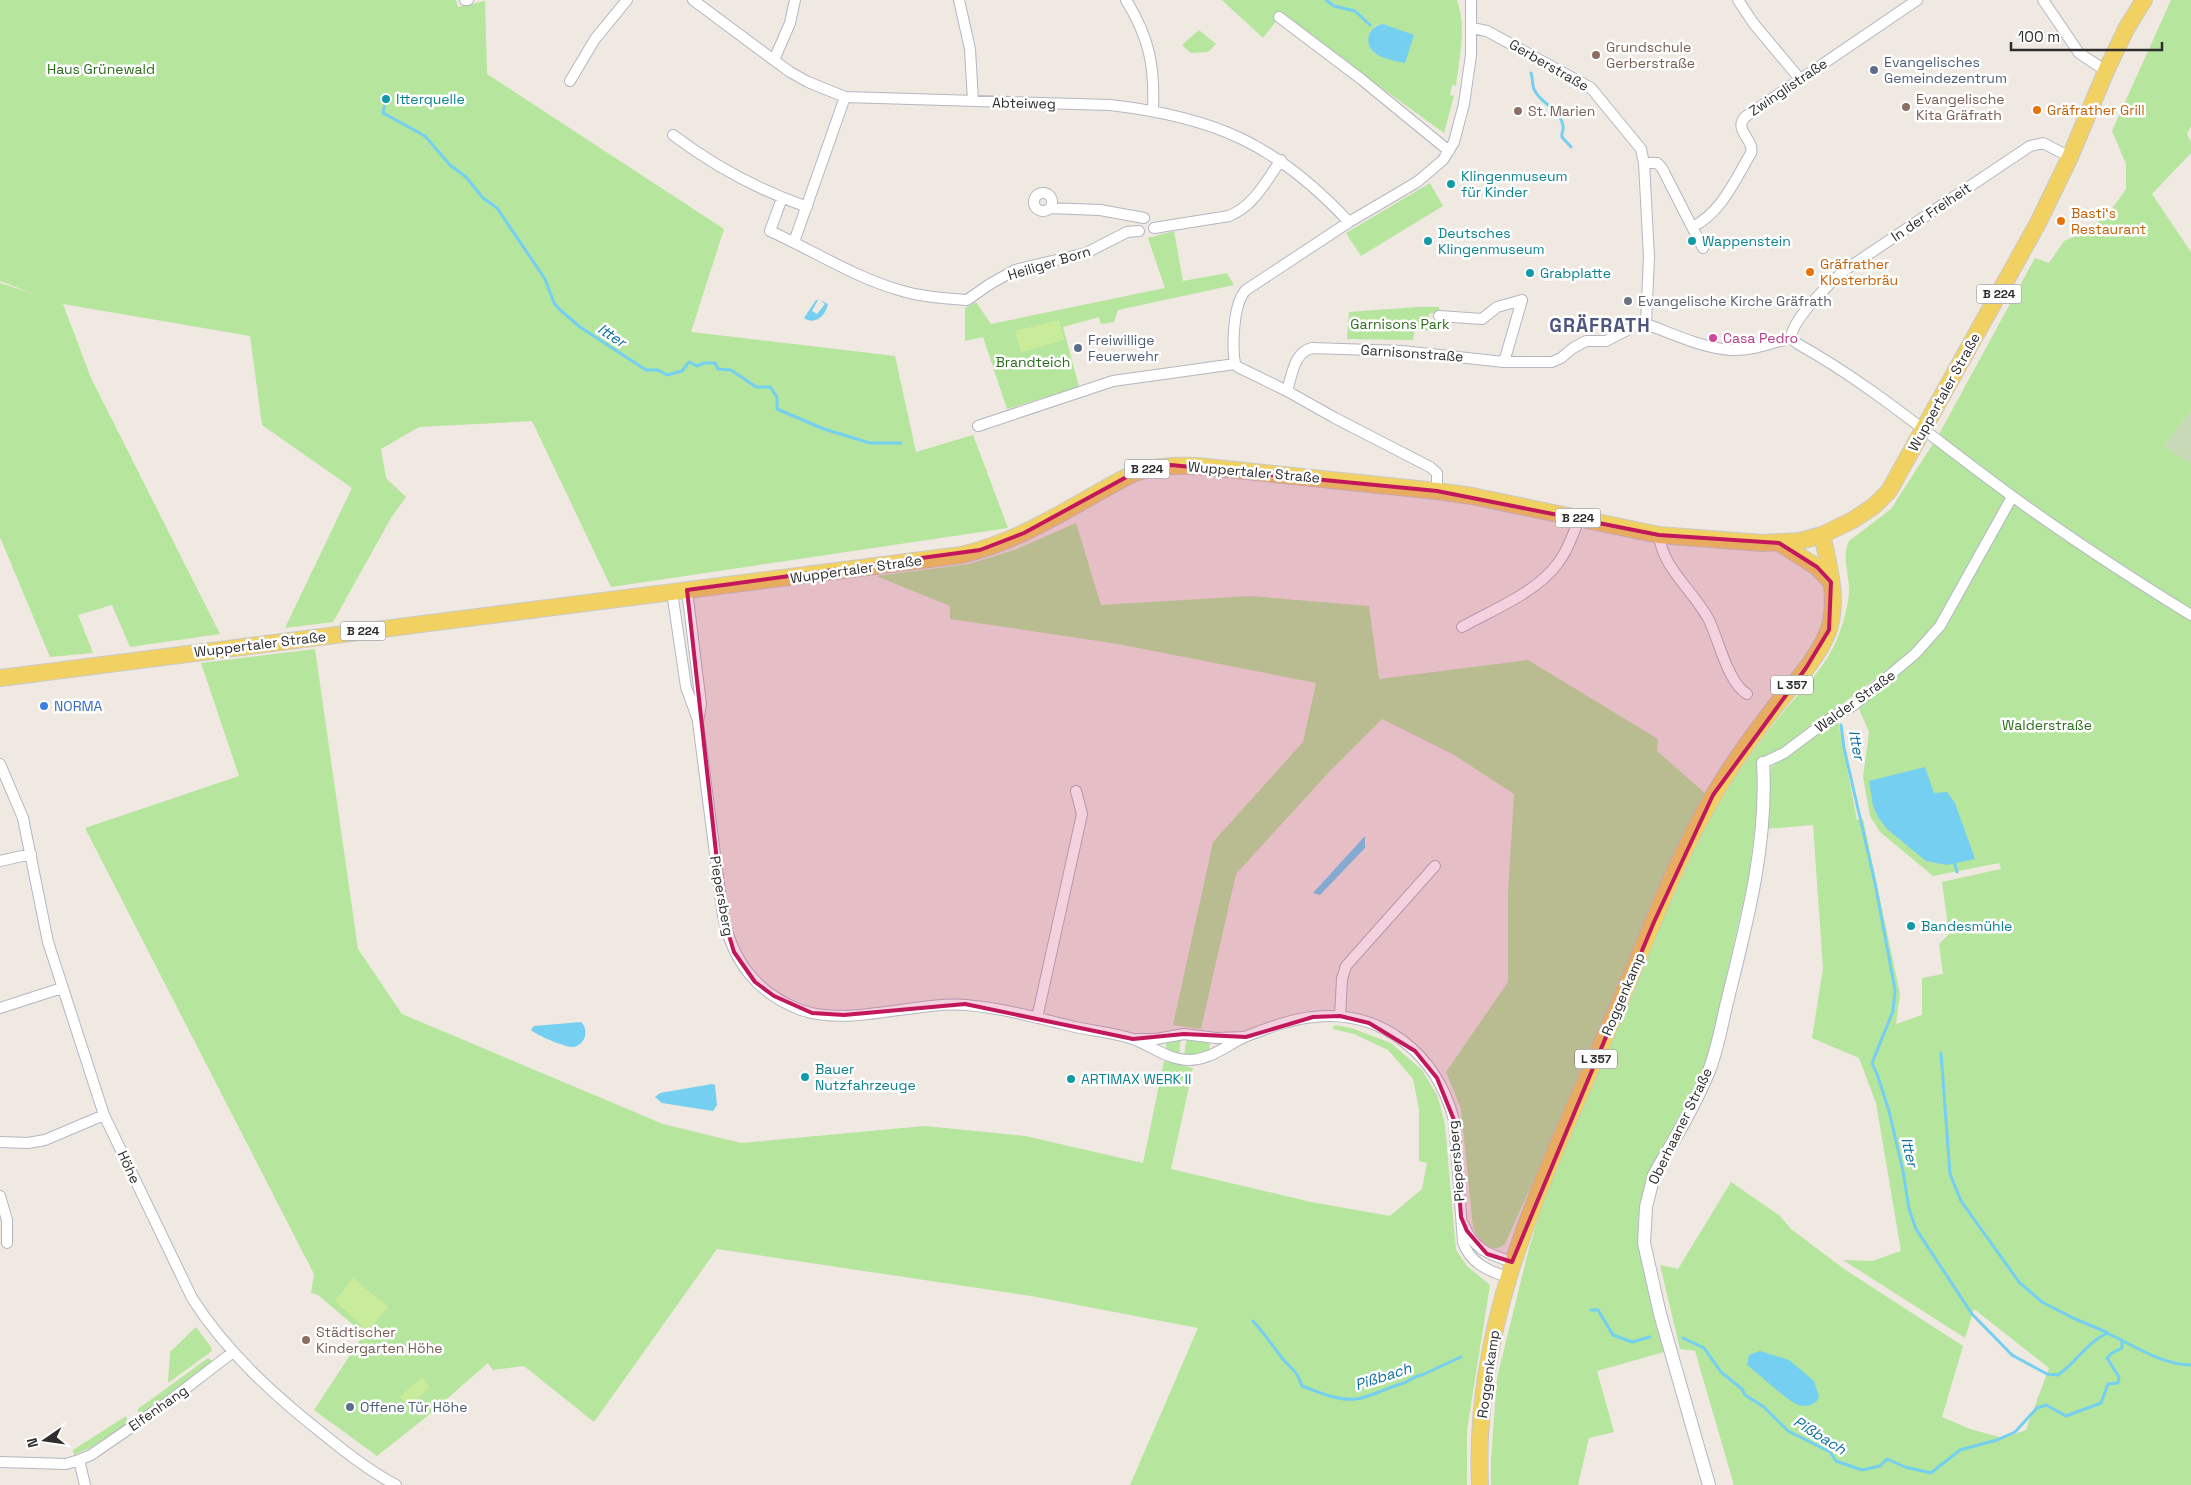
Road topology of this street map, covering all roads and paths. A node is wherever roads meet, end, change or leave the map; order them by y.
1 (627, 0) edge
2 (693, 0) edge
3 (795, 0) edge
4 (958, 0) edge
5 (1126, 0) edge
6 (1738, 0) edge
7 (1917, 0) edge
8 (2043, 0) edge
9 (2144, 0) edge
10 (1471, 1) edge
11 (1279, 17) dead end
12 (1472, 28) junction
13 (774, 60) junction
14 (2106, 70) junction
15 (1800, 79) junction
16 (570, 81) dead end
17 (845, 97) junction
18 (973, 101) junction
19 (1153, 110) junction
20 (673, 135) dead end
21 (1449, 150) junction
22 (2070, 157) junction
23 (1281, 160) junction
24 (1644, 163) junction
25 (782, 198) junction
26 (807, 206) junction
27 (1050, 208) dead end
28 (1144, 218) junction
29 (1349, 222) junction
30 (1695, 226) junction
31 (1154, 228) junction
32 (1140, 231) junction
33 (794, 242) junction
34 (1703, 248) dead end
35 (1439, 316) dead end
36 (1646, 324) junction
37 (1791, 338) junction
38 (1504, 362) junction
39 (1235, 364) junction
40 (1287, 391) junction
41 (978, 426) dead end
42 (1923, 429) junction
43 (1437, 491) junction
44 (2012, 497) junction
45 (1579, 518) junction
46 (1659, 534) junction
47 (1822, 535) junction
48 (1779, 543) junction
49 (1831, 582) junction
50 (680, 591) junction
51 (2191, 616) edge
52 (1462, 627) dead end
53 (0, 678) edge
54 (1747, 694) dead end
55 (698, 722) junction
56 (1763, 763) joint
57 (0, 764) edge
58 (1076, 791) dead end
59 (31, 854) junction
60 (0, 861) edge
61 (1434, 866) dead end
62 (62, 988) junction
63 (0, 1008) edge
64 (1340, 1016) junction
65 (1037, 1018) junction
66 (1246, 1037) junction
67 (1133, 1039) junction
68 (104, 1115) junction
69 (0, 1142) edge
70 (0, 1196) edge
71 (1461, 1217) junction
72 (7, 1243) dead end
73 (1512, 1262) junction
74 (1508, 1278) junction
75 (233, 1352) junction
76 (79, 1460) junction
77 (0, 1462) edge
78 (374, 1473) junction
79 (85, 1485) edge
80 (372, 1485) edge
81 (396, 1485) edge
82 (1480, 1485) edge
83 (1709, 1485) edge

1 - 16 street
2 - 13 street, Abteiweg
3 - 13 street
4 - 18 street
5 - 19 street
6 - 15 street
7 - 15 street, Zwinglistraße
8 - 14 street
9 - 14 main road, Wuppertaler Straße / B 224
10 - 12 street
11 - 21 street
12 - 21 street
12 - 24 street, Gerberstraße
13 - 17 street, Abteiweg
14 - 22 main road, Wuppertaler Straße / B 224
15 - 30 street, Zwinglistraße
17 - 18 street, Abteiweg
17 - 26 street
18 - 19 street, Abteiweg
19 - 23 street, Abteiweg
20 - 25 street
21 - 29 street
22 - 37 street, In der Freiheit
22 - 42 main road, Wuppertaler Straße / B 224
23 - 29 street, Abteiweg
23 - 31 street, Heiliger Born
24 - 30 street
24 - 36 street, Gerberstraße
25 - 26 street
25 - 33 street, Heiliger Born
26 - 33 street
27 - 28 street
28 - 31 street
28 - 32 street
29 - 39 street
30 - 34 street
31 - 32 street, Heiliger Born
32 - 33 street, Heiliger Born
35 - 38 street
36 - 37 street
36 - 38 street, Garnisonstraße
37 - 42 street
38 - 40 street, Garnisonstraße
39 - 40 street
39 - 41 street
40 - 43 street
42 - 44 street
42 - 47 main road, Wuppertaler Straße / B 224
43 - 45 main road, Wuppertaler Straße / B 224
43 - 50 main road, Wuppertaler Straße / B 224
44 - 51 street
44 - 56 street, Walder Straße
45 - 46 main road, Wuppertaler Straße / B 224
45 - 52 street
46 - 48 main road, Wuppertaler Straße / B 224
46 - 54 street
47 - 48 main road, Wuppertaler Straße / B 224
47 - 49 main road, Roggenkamp / L 357
48 - 49 main road
49 - 73 main road, Roggenkamp / L 357
50 - 53 main road, Wuppertaler Straße / B 224
50 - 55 street, Piepersberg
50 - 55 street, Piepersberg
55 - 65 street, Piepersberg
56 - 83 street, Oberhaaner Straße
57 - 59 street, Höhe
58 - 65 street
59 - 60 street
59 - 62 street, Höhe
61 - 64 street
62 - 63 street
62 - 68 street, Höhe
64 - 66 street, Piepersberg
64 - 71 street, Piepersberg
65 - 67 street, Piepersberg
66 - 67 street, Piepersberg
66 - 67 street, Piepersberg
68 - 69 street
68 - 75 street, Höhe
70 - 72 street
71 - 73 street, Piepersberg
71 - 74 street, Piepersberg
73 - 74 main road, Roggenkamp / L 357
74 - 82 main road, Roggenkamp / L 357
75 - 76 street, Elfenhang
75 - 78 street, Höhe
76 - 77 street, Elfenhang
76 - 79 street
78 - 80 street
78 - 81 street, Höhe

